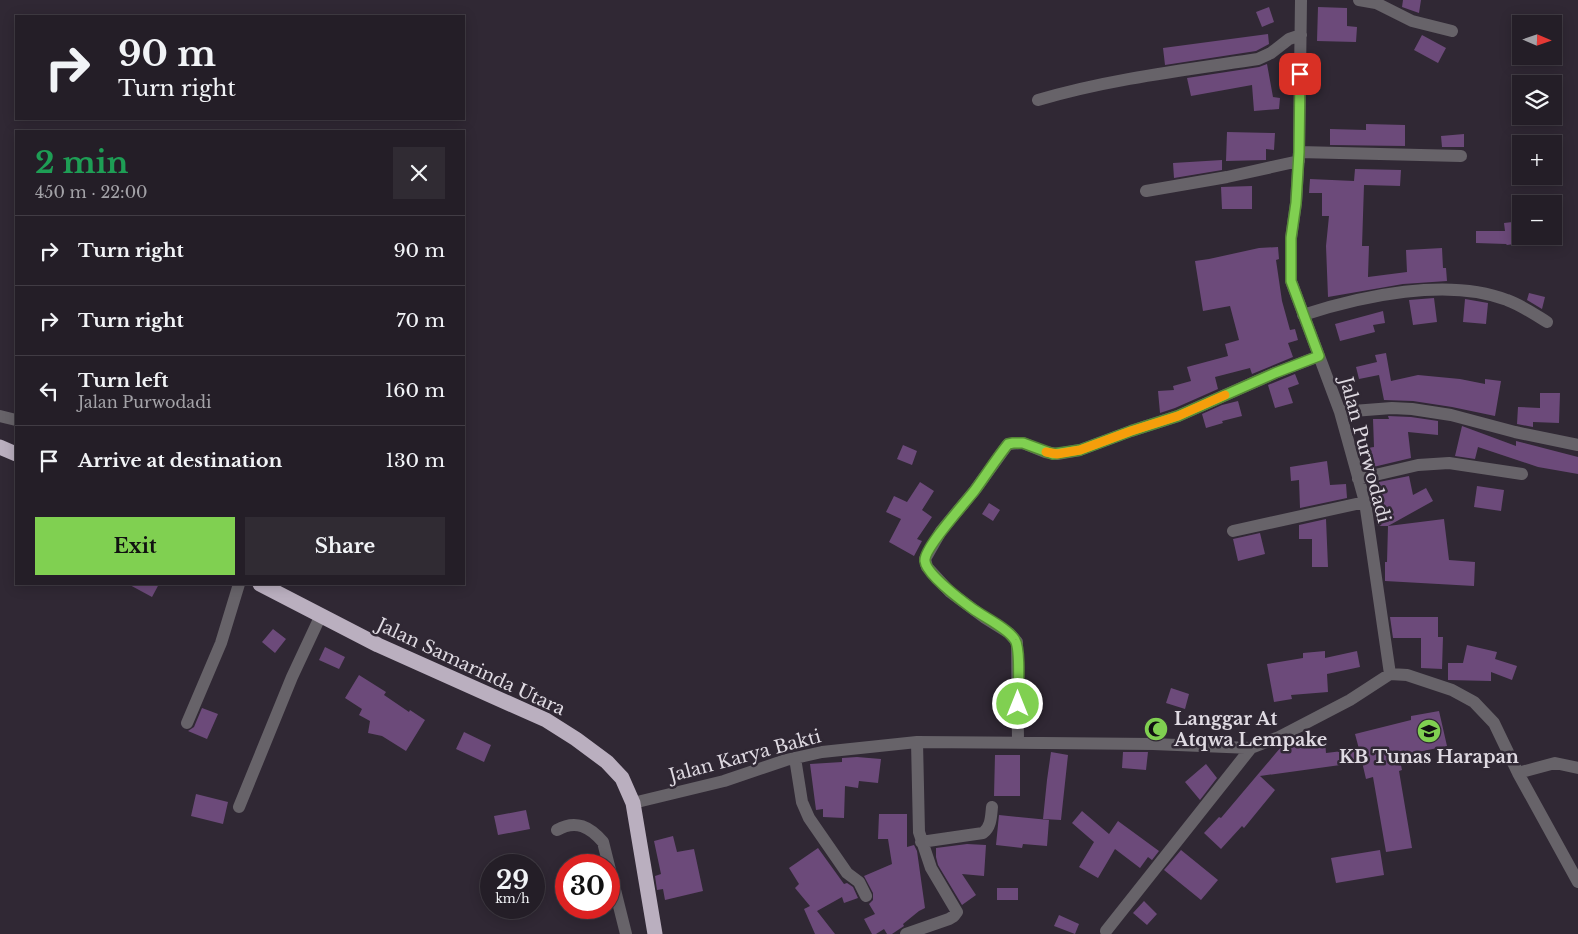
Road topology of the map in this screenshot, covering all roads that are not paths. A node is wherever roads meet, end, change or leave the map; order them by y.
1 (1301, 0) edge
2 (1359, 0) edge
3 (1452, 31) dead end
4 (1301, 35) junction
5 (1038, 100) dead end
6 (1299, 156) junction
7 (1462, 156) dead end
8 (1146, 191) dead end
9 (1303, 315) junction
10 (1547, 322) dead end
11 (1319, 356) junction
12 (1340, 412) junction
13 (0, 416) edge
14 (15, 420) edge
15 (1578, 445) edge
16 (0, 447) edge
17 (15, 454) edge
18 (1522, 474) dead end
19 (1358, 479) junction
20 (1365, 502) junction
21 (1233, 531) dead end
22 (238, 585) edge
23 (262, 585) edge
24 (321, 616) junction
25 (1390, 674) junction
26 (187, 723) dead end
27 (916, 742) junction
28 (1018, 742) junction
29 (1251, 748) junction
30 (795, 758) junction
31 (1578, 768) edge
32 (1518, 773) junction
33 (633, 803) junction
34 (239, 807) dead end
35 (992, 807) dead end
36 (557, 830) dead end
37 (921, 842) junction
38 (1578, 882) edge
39 (866, 896) dead end
40 (1106, 931) dead end
41 (626, 934) edge
42 (655, 934) edge
43 (906, 934) edge

1 - 4 street, Jalan Purwodadi
2 - 3 street
4 - 5 street
4 - 6 street, Jalan Purwodadi
6 - 7 street
6 - 8 street
6 - 9 street, Jalan Purwodadi
9 - 10 street
9 - 11 street, Jalan Purwodadi
11 - 12 street, Jalan Purwodadi
11 - 28 street
12 - 15 street
12 - 19 street, Jalan Purwodadi
13 - 14 street
16 - 17 highway
18 - 19 street
19 - 20 street, Jalan Purwodadi
20 - 21 street
20 - 25 street, Jalan Purwodadi
22 - 26 street
23 - 24 highway, Jalan Samarinda Utara
24 - 33 highway, Jalan Samarinda Utara
24 - 34 street
25 - 29 street, Jalan Karya Bakti
25 - 32 street
27 - 28 street, Jalan Karya Bakti
27 - 30 street, Jalan Karya Bakti
27 - 37 street
28 - 29 street, Jalan Karya Bakti
29 - 40 street
30 - 33 street, Jalan Karya Bakti
30 - 39 street
31 - 32 street
32 - 38 street
33 - 42 highway, Jalan Samarinda Utara
35 - 37 street
36 - 41 street
37 - 43 street

